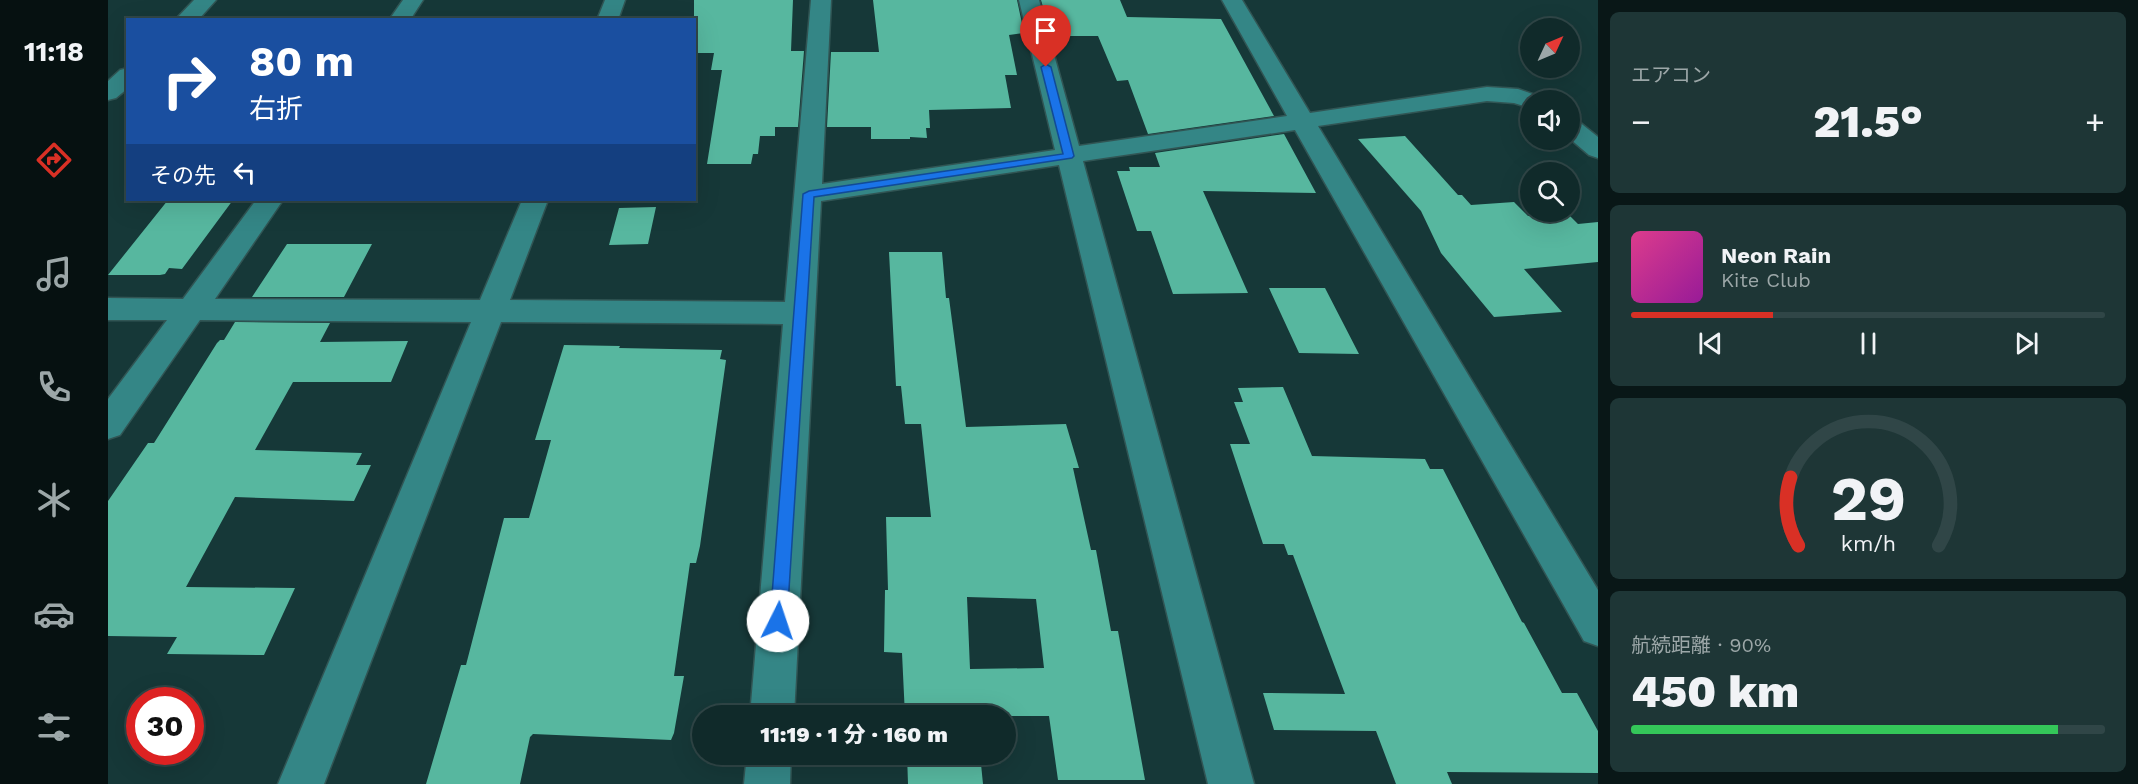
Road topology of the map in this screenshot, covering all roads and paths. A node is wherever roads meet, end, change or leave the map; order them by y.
1 (206, 0) edge
2 (413, 0) edge
3 (615, 0) edge
4 (821, 0) edge
5 (1029, 0) edge
6 (1232, 0) edge
7 (187, 18) edge
8 (400, 18) edge
9 (609, 18) edge
10 (126, 77) edge
11 (108, 93) edge
12 (1520, 97) edge
13 (1304, 123) junction
14 (1580, 135) edge
15 (1598, 150) edge
16 (1069, 156) junction
17 (809, 194) junction
18 (269, 201) edge
19 (535, 201) edge
20 (108, 309) edge
21 (191, 309) junction
22 (489, 312) junction
23 (799, 313) junction
24 (108, 424) edge
25 (1598, 627) edge
26 (773, 705) edge
27 (768, 765) edge
28 (301, 784) edge
29 (767, 784) edge
30 (1231, 784) edge

1 - 7 street
2 - 8 street
3 - 9 street
4 - 17 street
5 - 16 street
6 - 13 street
10 - 11 street
12 - 13 street
13 - 16 street
13 - 25 street
14 - 15 street
16 - 17 street
16 - 30 street
17 - 23 street
18 - 21 street
19 - 22 street
20 - 21 street
21 - 22 street
21 - 24 street
22 - 23 street
22 - 28 street
23 - 26 street
27 - 29 street

